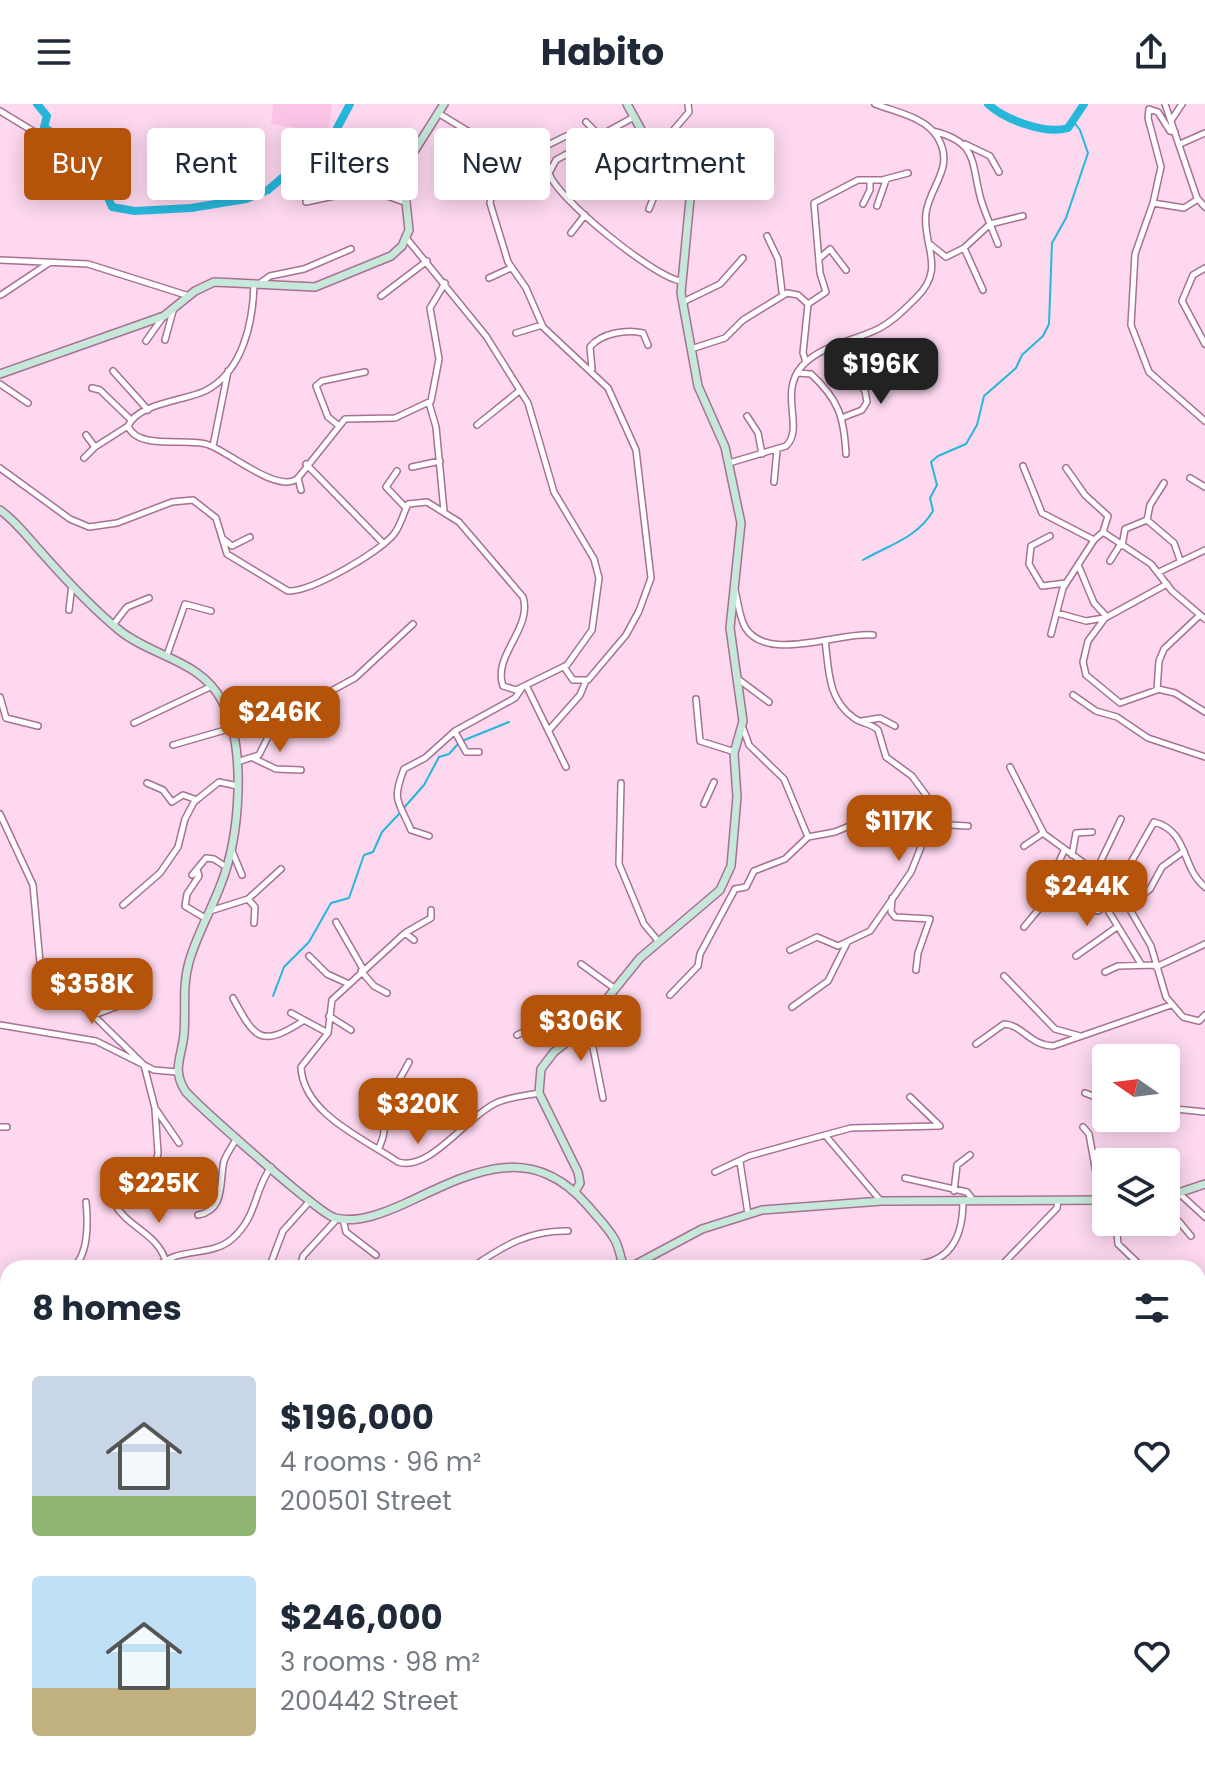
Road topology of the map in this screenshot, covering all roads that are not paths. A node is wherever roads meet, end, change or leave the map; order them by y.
1 (444, 104) edge
2 (627, 104) edge
3 (688, 104) edge
4 (875, 104) edge
5 (1165, 104) edge
6 (1182, 104) edge
7 (0, 111) edge
8 (438, 113) junction
9 (632, 118) junction
10 (1171, 120) junction
11 (586, 122) dead end
12 (28, 128) edge
13 (463, 128) edge
14 (592, 128) edge
15 (614, 128) edge
16 (638, 128) edge
17 (675, 128) edge
18 (932, 131) junction
19 (1175, 132) junction
20 (1205, 133) edge
21 (964, 143) junction
22 (1180, 144) junction
23 (566, 155) edge
24 (550, 171) edge
25 (999, 172) dead end
26 (908, 173) dead end
27 (550, 175) edge
28 (886, 179) junction
29 (870, 180) junction
30 (1198, 199) junction
31 (490, 200) edge
32 (653, 200) edge
33 (690, 200) edge
34 (306, 202) dead end
35 (407, 203) junction
36 (1153, 203) junction
37 (863, 204) dead end
38 (877, 206) dead end
39 (1205, 207) edge
40 (649, 209) dead end
41 (585, 215) junction
42 (1023, 216) dead end
43 (990, 224) junction
44 (571, 233) dead end
45 (767, 236) dead end
46 (407, 239) junction
47 (930, 244) junction
48 (998, 244) dead end
49 (964, 248) junction
50 (351, 249) dead end
51 (743, 258) dead end
52 (820, 258) junction
53 (0, 260) edge
54 (427, 261) junction
55 (49, 263) junction
56 (511, 268) junction
57 (1205, 268) edge
58 (846, 270) dead end
59 (489, 278) dead end
60 (681, 281) junction
61 (445, 283) junction
62 (257, 284) junction
63 (983, 290) dead end
64 (782, 292) junction
65 (1, 295) edge
66 (189, 296) junction
67 (381, 296) dead end
68 (683, 302) junction
69 (808, 304) junction
70 (173, 310) junction
71 (164, 316) junction
72 (542, 325) junction
73 (516, 333) dead end
74 (165, 340) dead end
75 (146, 341) dead end
76 (1205, 344) edge
77 (648, 345) dead end
78 (690, 349) junction
79 (806, 362) junction
80 (228, 370) junction
81 (591, 370) junction
82 (113, 371) dead end
83 (365, 372) dead end
84 (797, 373) junction
85 (0, 374) edge
86 (851, 374) dead end
87 (0, 384) edge
88 (92, 388) dead end
89 (518, 392) junction
90 (28, 403) dead end
91 (429, 403) junction
92 (148, 410) junction
93 (747, 416) dead end
94 (844, 417) junction
95 (1205, 421) edge
96 (130, 423) junction
97 (338, 425) junction
98 (477, 425) dead end
99 (86, 435) dead end
100 (213, 446) junction
101 (95, 447) junction
102 (777, 450) junction
103 (762, 454) junction
104 (846, 454) dead end
105 (84, 458) dead end
106 (440, 461) junction
107 (729, 463) junction
108 (306, 464) junction
109 (1023, 466) dead end
110 (412, 467) dead end
111 (0, 468) edge
112 (1066, 468) dead end
113 (397, 471) dead end
114 (298, 478) junction
115 (1190, 478) dead end
116 (774, 482) dead end
117 (1164, 483) dead end
118 (1205, 487) edge
119 (301, 490) dead end
120 (406, 508) junction
121 (0, 510) edge
122 (444, 511) junction
123 (1147, 520) junction
124 (1103, 532) junction
125 (1050, 536) dead end
126 (221, 537) junction
127 (250, 537) dead end
128 (1094, 540) junction
129 (384, 544) junction
130 (1121, 545) junction
131 (1205, 550) edge
132 (1180, 560) junction
133 (1110, 561) dead end
134 (1079, 567) junction
135 (1159, 572) junction
136 (1067, 582) junction
137 (72, 584) junction
138 (1167, 584) junction
139 (734, 585) junction
140 (149, 598) dead end
141 (69, 610) dead end
142 (211, 611) dead end
143 (1057, 613) junction
144 (1202, 617) edge
145 (1106, 618) junction
146 (413, 624) dead end
147 (113, 625) junction
148 (1051, 634) dead end
149 (873, 635) dead end
150 (825, 640) junction
151 (167, 655) junction
152 (564, 667) junction
153 (737, 679) junction
154 (585, 682) junction
155 (212, 686) junction
156 (525, 686) junction
157 (1158, 689) junction
158 (1073, 695) dead end
159 (0, 697) edge
160 (696, 699) dead end
161 (769, 702) dead end
162 (1120, 703) junction
163 (1205, 712) edge
164 (1117, 717) junction
165 (861, 722) junction
166 (134, 723) dead end
167 (38, 726) dead end
168 (895, 726) dead end
169 (233, 728) junction
170 (743, 728) junction
171 (549, 730) junction
172 (455, 731) junction
173 (173, 745) dead end
174 (479, 752) dead end
175 (735, 752) junction
176 (1205, 757) edge
177 (253, 758) junction
178 (240, 761) junction
179 (566, 767) dead end
180 (1010, 767) dead end
181 (301, 770) dead end
182 (706, 781) dead end
183 (714, 782) dead end
184 (147, 783) dead end
185 (621, 783) dead end
186 (238, 786) junction
187 (709, 789) junction
188 (197, 800) junction
189 (704, 804) dead end
190 (0, 814) edge
191 (1121, 819) dead end
192 (926, 825) junction
193 (968, 826) dead end
194 (1042, 832) junction
195 (1092, 832) dead end
196 (429, 836) dead end
197 (808, 837) junction
198 (229, 846) junction
199 (1024, 846) dead end
200 (1064, 851) junction
201 (1184, 851) junction
202 (1072, 855) junction
203 (226, 867) junction
204 (281, 869) dead end
205 (1097, 869) junction
206 (242, 875) dead end
207 (726, 882) junction
208 (1116, 886) junction
209 (1205, 887) edge
210 (735, 889) junction
211 (892, 898) junction
212 (248, 899) junction
213 (1110, 903) junction
214 (123, 905) dead end
215 (1128, 906) junction
216 (431, 910) dead end
217 (1092, 910) dead end
218 (207, 915) junction
219 (336, 922) dead end
220 (254, 923) dead end
221 (1024, 927) dead end
222 (1117, 927) junction
223 (405, 933) junction
224 (414, 940) dead end
225 (659, 942) junction
226 (848, 942) junction
227 (1205, 944) edge
228 (790, 950) dead end
229 (309, 956) dead end
230 (1076, 956) dead end
231 (581, 964) dead end
232 (1141, 964) junction
233 (1156, 966) junction
234 (362, 970) junction
235 (916, 970) dead end
236 (1105, 972) dead end
237 (1004, 976) dead end
238 (104, 981) dead end
239 (349, 984) junction
240 (614, 988) junction
241 (387, 993) dead end
242 (670, 995) dead end
243 (233, 998) dead end
244 (1171, 1005) junction
245 (792, 1007) dead end
246 (291, 1013) dead end
247 (93, 1015) junction
248 (1205, 1015) edge
249 (328, 1016) junction
250 (303, 1021) junction
251 (588, 1022) junction
252 (0, 1025) edge
253 (351, 1030) dead end
254 (328, 1033) junction
255 (517, 1035) dead end
256 (1081, 1036) junction
257 (121, 1040) junction
258 (565, 1044) junction
259 (976, 1044) dead end
260 (118, 1050) junction
261 (409, 1062) dead end
262 (144, 1065) junction
263 (177, 1072) junction
264 (539, 1093) junction
265 (1085, 1093) dead end
266 (1092, 1096) edge
267 (910, 1097) dead end
268 (603, 1098) dead end
269 (155, 1108) junction
270 (1180, 1109) edge
271 (1205, 1112) edge
272 (1083, 1127) dead end
273 (825, 1135) junction
274 (237, 1137) junction
275 (179, 1143) dead end
276 (379, 1148) junction
277 (1092, 1148) edge
278 (970, 1155) dead end
279 (740, 1162) junction
280 (272, 1166) junction
281 (715, 1172) dead end
282 (905, 1178) dead end
283 (1205, 1184) edge
284 (954, 1191) junction
285 (575, 1192) junction
286 (1181, 1195) joint
287 (1058, 1200) junction
288 (1092, 1200) edge
289 (882, 1201) junction
290 (963, 1201) junction
291 (974, 1201) junction
292 (86, 1202) dead end
293 (309, 1202) junction
294 (748, 1214) junction
295 (198, 1215) dead end
296 (1205, 1217) edge
297 (341, 1219) junction
298 (1180, 1223) edge
299 (568, 1231) dead end
300 (1117, 1236) edge
301 (1191, 1236) dead end
302 (376, 1255) dead end
303 (165, 1259) joint
304 (647, 1259) edge
305 (81, 1260) edge
306 (272, 1260) edge
307 (302, 1260) edge
308 (484, 1260) edge
309 (621, 1260) edge
310 (932, 1260) edge
311 (1007, 1260) edge
312 (1134, 1260) edge

1 - 8 street
2 - 9 street
3 - 17 street
4 - 18 street
5 - 10 street
6 - 10 street
7 - 12 street
8 - 13 street
8 - 35 street
9 - 15 street
9 - 16 street
10 - 19 street
11 - 14 street
18 - 21 street
18 - 47 street
19 - 22 street
19 - 36 street
20 - 22 street
21 - 25 street
21 - 43 street
22 - 30 street
23 - 24 street
26 - 28 street
27 - 41 street
28 - 29 street
28 - 38 street
29 - 37 street
29 - 52 street
30 - 36 street
30 - 39 street
31 - 56 street
32 - 40 street
33 - 60 street
34 - 35 street
35 - 46 street
36 - 95 street
41 - 44 street
41 - 60 street
42 - 43 street
43 - 48 street
43 - 49 street
45 - 64 street
46 - 54 street
46 - 62 street
47 - 49 street
47 - 79 street
49 - 63 street
50 - 62 street
51 - 68 street
52 - 58 street
52 - 69 street
53 - 55 street
54 - 61 street
54 - 67 street
55 - 65 street
55 - 66 street
56 - 59 street
56 - 72 street
57 - 76 street
60 - 68 street
61 - 89 street
61 - 91 street
62 - 66 street
62 - 80 street
64 - 69 street
64 - 78 street
66 - 70 street
68 - 78 street
69 - 79 street
70 - 71 street
70 - 74 street
71 - 75 street
71 - 85 street
72 - 73 street
72 - 81 street
77 - 81 street
78 - 107 street
79 - 84 street
80 - 92 street
80 - 100 street
81 - 154 street
82 - 92 street
83 - 97 street
84 - 94 street
84 - 102 street
86 - 94 street
87 - 90 street
88 - 96 street
89 - 98 street
89 - 152 street
91 - 97 street
91 - 106 street
92 - 96 street
93 - 103 street
94 - 104 street
96 - 100 street
96 - 101 street
97 - 108 street
99 - 101 street
100 - 114 street
101 - 105 street
102 - 103 street
102 - 116 street
103 - 107 street
106 - 110 street
106 - 122 street
107 - 139 street
108 - 114 street
108 - 129 street
109 - 128 street
111 - 126 street
112 - 124 street
113 - 120 street
114 - 119 street
115 - 118 street
117 - 123 street
120 - 122 street
120 - 129 street
121 - 137 street
122 - 156 street
123 - 130 street
123 - 132 street
124 - 128 street
124 - 130 street
125 - 136 street
126 - 127 street
126 - 129 street
128 - 134 street
130 - 133 street
130 - 135 street
131 - 132 street
132 - 135 street
134 - 136 street
134 - 145 street
135 - 138 street
136 - 143 street
137 - 141 street
137 - 147 street
138 - 144 street
138 - 145 street
139 - 150 street
139 - 153 street
140 - 147 street
142 - 151 street
143 - 145 street
143 - 148 street
144 - 157 street
145 - 162 street
146 - 177 street
147 - 151 street
149 - 150 street
150 - 165 street
151 - 155 street
152 - 154 street
152 - 156 street
153 - 161 street
153 - 170 street
154 - 171 street
155 - 166 street
155 - 169 street
156 - 171 street
156 - 172 street
157 - 162 street
157 - 163 street
158 - 164 street
159 - 167 street
160 - 175 street
162 - 164 street
164 - 176 street
165 - 168 street
165 - 192 street
169 - 173 street
169 - 178 street
170 - 175 street
170 - 197 street
171 - 179 street
172 - 174 street
172 - 196 street
175 - 207 street
177 - 178 street
177 - 181 street
178 - 186 street
180 - 194 street
182 - 187 street
183 - 187 street
184 - 188 street
185 - 225 street
186 - 188 street
186 - 198 street
187 - 189 street
188 - 214 street
190 - 247 street
191 - 205 street
192 - 193 street
192 - 197 street
192 - 211 street
194 - 199 street
194 - 200 street
195 - 202 street
197 - 210 street
198 - 203 street
198 - 206 street
200 - 202 street
200 - 221 street
201 - 208 street
201 - 209 street
201 - 215 street
202 - 205 street
203 - 218 street
203 - 218 street
204 - 212 street
205 - 208 street
207 - 210 street
207 - 225 street
208 - 213 street
208 - 215 street
210 - 242 street
211 - 226 street
211 - 235 street
212 - 218 street
212 - 220 street
213 - 217 street
213 - 222 street
215 - 233 street
216 - 223 street
218 - 263 street
219 - 234 street
222 - 230 street
222 - 232 street
223 - 224 street
223 - 234 street
225 - 240 street
226 - 228 street
226 - 245 street
227 - 233 street
229 - 239 street
231 - 240 street
232 - 233 street
232 - 236 street
233 - 244 street
234 - 239 street
234 - 241 street
237 - 256 street
238 - 247 street
239 - 249 street
240 - 251 street
243 - 250 street
244 - 248 street
244 - 256 street
246 - 250 street
247 - 257 street
249 - 253 street
249 - 254 street
250 - 254 street
251 - 258 street
251 - 268 street
252 - 260 street
254 - 276 street
255 - 258 street
256 - 259 street
257 - 260 street
257 - 262 street
258 - 264 street
260 - 262 street
261 - 276 street
262 - 263 street
262 - 269 street
263 - 274 street
264 - 276 street
264 - 285 street
265 - 266 street
267 - 273 street
269 - 275 street
269 - 303 street
270 - 271 street
272 - 277 street
273 - 279 street
273 - 289 street
274 - 280 street
274 - 295 street
278 - 284 street
279 - 281 street
279 - 294 street
280 - 293 street
280 - 303 street
282 - 284 street
283 - 286 street
284 - 291 street
285 - 297 street
285 - 309 street
286 - 296 street
287 - 288 street
287 - 291 street
287 - 311 street
289 - 290 street
289 - 294 street
290 - 291 street
290 - 310 street
292 - 305 street
293 - 297 street
293 - 306 street
294 - 304 street
297 - 302 street
297 - 307 street
298 - 301 street
299 - 308 street
300 - 312 street

